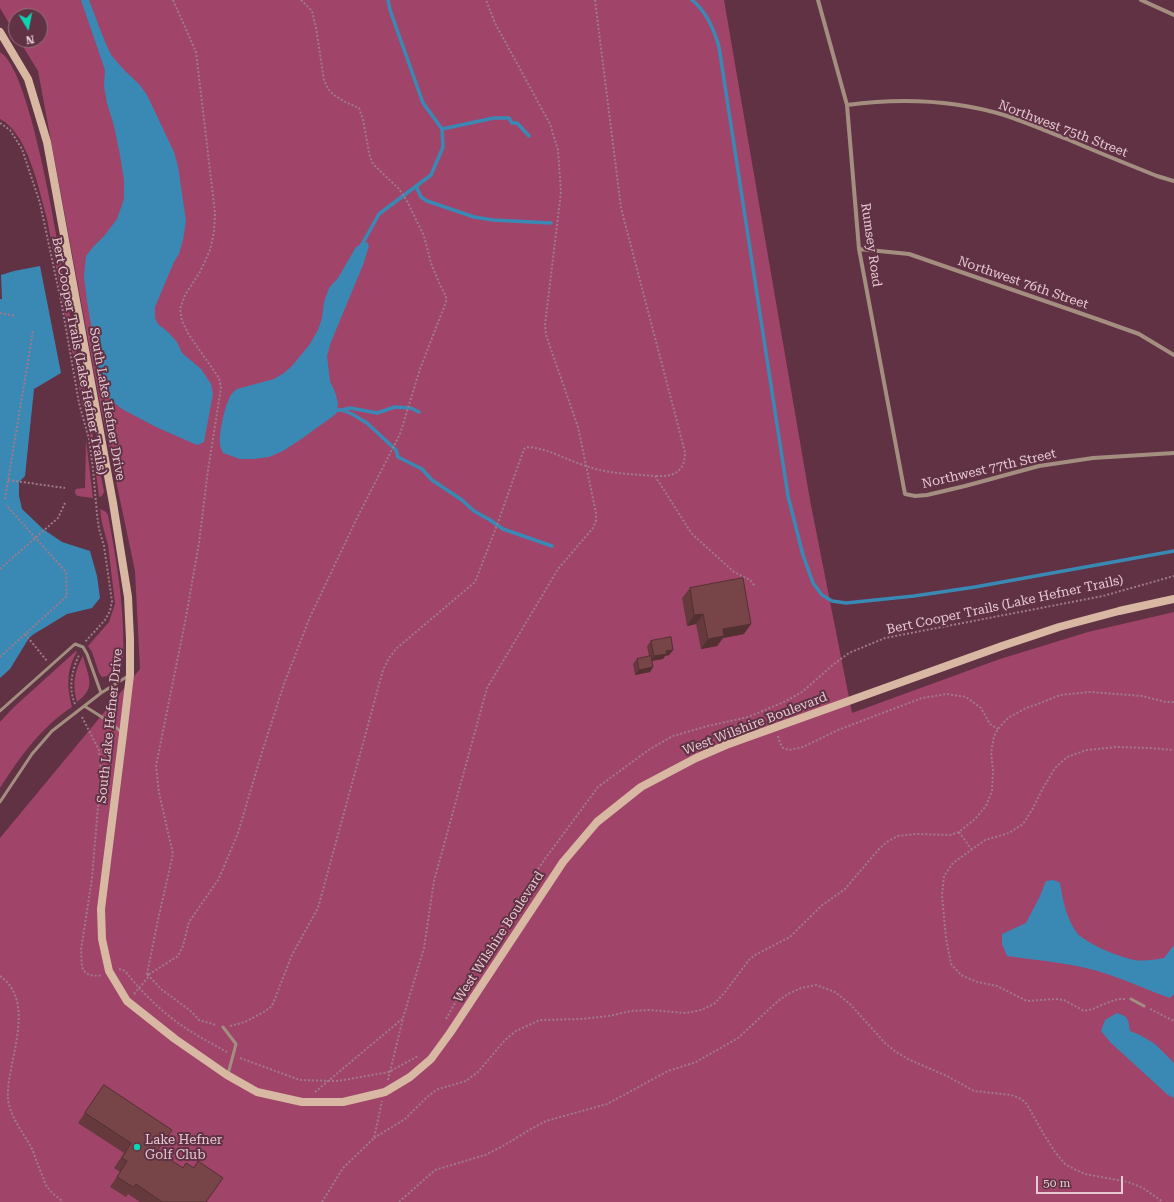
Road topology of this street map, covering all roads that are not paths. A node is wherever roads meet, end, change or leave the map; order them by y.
1 (818, 0) edge
2 (1141, 0) edge
3 (1174, 15) edge
4 (0, 32) edge
5 (3, 40) edge
6 (847, 105) junction
7 (1174, 181) edge
8 (859, 249) junction
9 (1174, 355) edge
10 (1174, 453) edge
11 (905, 494) joint
12 (1174, 599) edge
13 (130, 675) junction
14 (101, 693) junction
15 (84, 706) junction
16 (0, 711) edge
17 (123, 734) junction
18 (0, 802) edge
19 (1131, 999) road end
20 (1144, 1006) road end
21 (224, 1027) road end
22 (227, 1075) junction
23 (385, 1092) joint

1 - 6 street, Rumsey Road
2 - 3 street
4 - 5 street, South Lake Hefner Drive
5 - 13 street, South Lake Hefner Drive
6 - 7 street, Northwest 75th Street
6 - 8 street, Rumsey Road
8 - 9 street, Northwest 76th Street
8 - 11 street, Rumsey Road
10 - 11 street, Northwest 77th Street
12 - 23 street, West Wilshire Boulevard
13 - 14 lane
13 - 17 street, South Lake Hefner Drive
14 - 15 lane
14 - 16 lane
15 - 17 lane
15 - 18 lane
17 - 22 street, South Lake Hefner Drive
19 - 20 lane
21 - 22 lane
22 - 23 street, South Lake Hefner Drive

